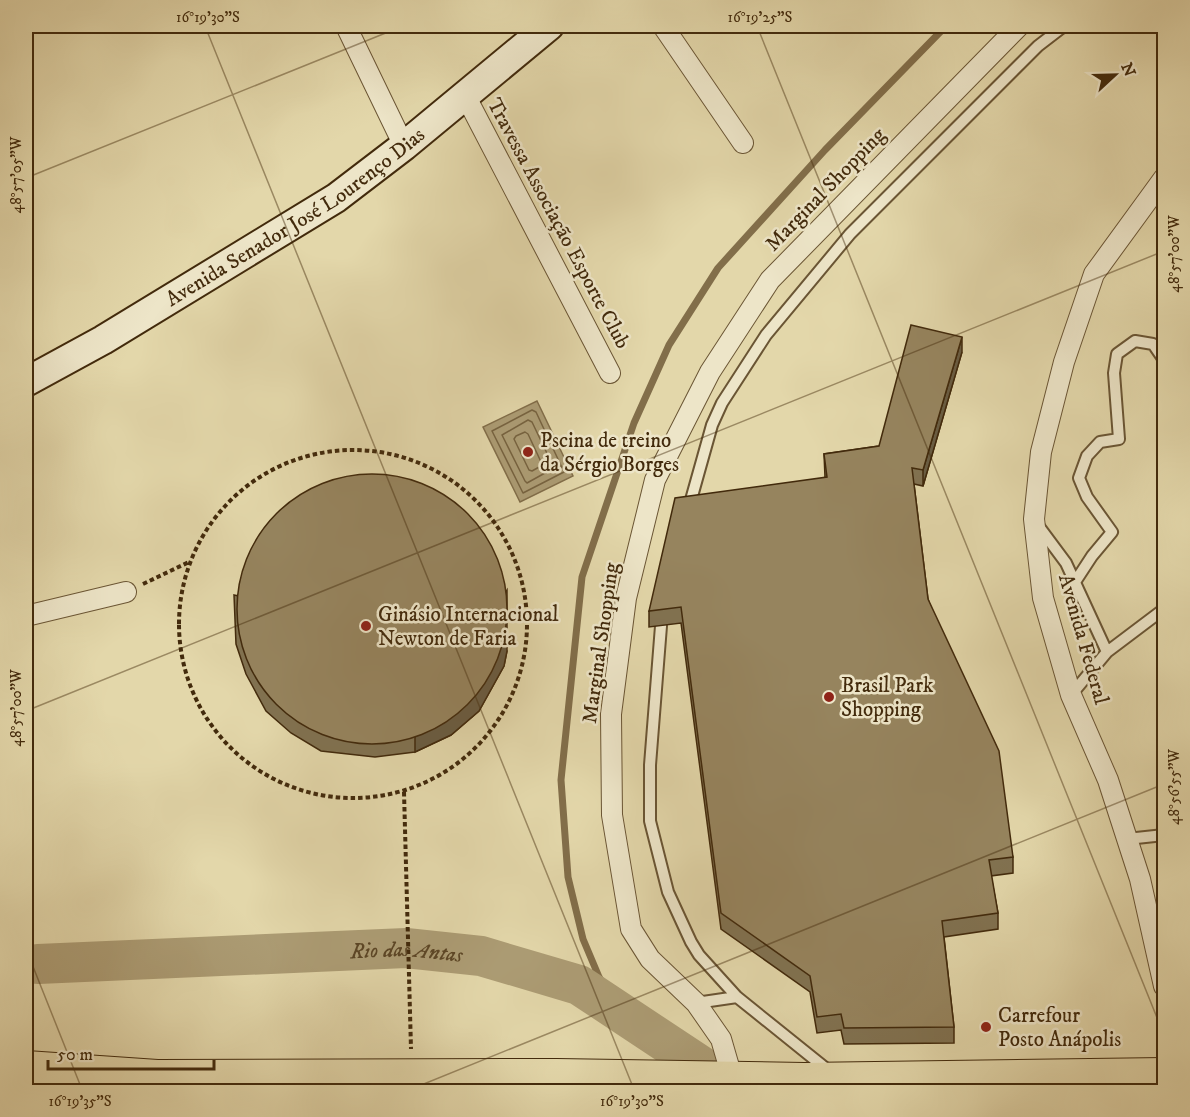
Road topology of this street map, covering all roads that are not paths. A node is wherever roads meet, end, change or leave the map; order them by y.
1 (346, 26) edge
2 (549, 26) edge
3 (663, 26) edge
4 (1019, 26) edge
5 (1064, 26) edge
6 (465, 95) junction
7 (743, 143) dead end
8 (404, 146) junction
9 (1164, 178) edge
10 (1164, 360) edge
11 (610, 372) dead end
12 (26, 382) edge
13 (687, 512) edge
14 (1034, 519) junction
15 (1075, 582) junction
16 (126, 592) road end
17 (1164, 609) edge
18 (26, 616) edge
19 (661, 626) edge
20 (1107, 652) junction
21 (1071, 695) junction
22 (1164, 835) edge
23 (1127, 839) junction
24 (1164, 986) edge
25 (737, 997) junction
26 (696, 1002) junction
27 (26, 1067) edge
28 (1164, 1074) edge
29 (157, 1076) junction
30 (732, 1077) junction
31 (838, 1079) junction
32 (26, 1087) edge

1 - 8 street
2 - 6 main road, Avenida Senador José Lourenço Dias
3 - 7 street
4 - 26 street, Marginal Shopping
5 - 13 lane
6 - 8 main road, Avenida Senador José Lourenço Dias
6 - 11 street, Travessa Associação Esporte Club
8 - 12 main road, Avenida Senador José Lourenço Dias
9 - 14 street, Avenida Federal
10 - 15 lane
14 - 15 lane
14 - 21 street, Avenida Federal
15 - 20 lane
16 - 18 street
17 - 20 lane
19 - 25 lane
20 - 21 lane
21 - 23 street, Avenida Federal
22 - 23 lane
23 - 24 street, Avenida Federal
25 - 26 lane
25 - 31 lane
26 - 30 street, Marginal Shopping
27 - 29 main road
28 - 31 main road
29 - 30 main road
29 - 32 main road
30 - 31 main road

